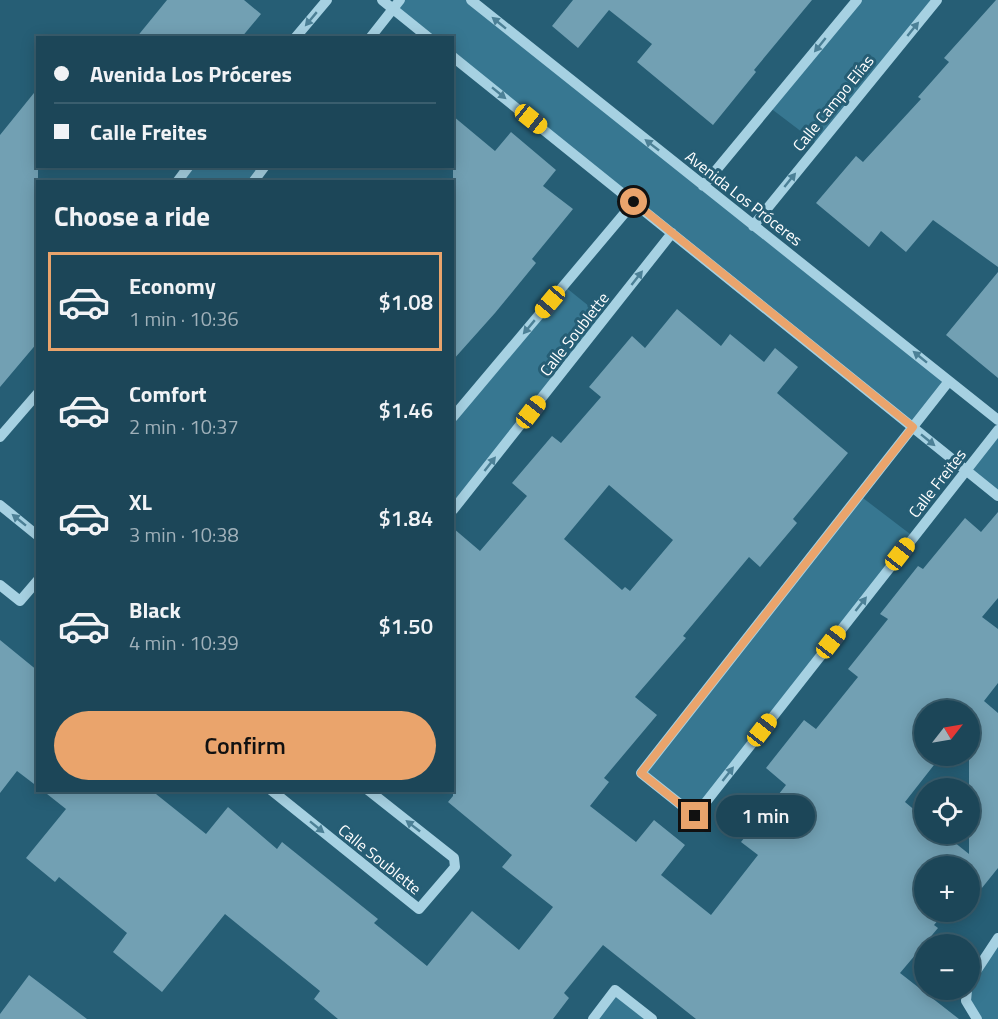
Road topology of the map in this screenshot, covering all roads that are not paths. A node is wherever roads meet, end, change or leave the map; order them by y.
1 (327, 0) edge
2 (381, 0) edge
3 (400, 0) edge
4 (857, 0) edge
5 (937, 0) edge
6 (475, 1) edge
7 (393, 9) junction
8 (297, 36) edge
9 (372, 36) edge
10 (427, 36) edge
11 (454, 58) edge
12 (263, 168) edge
13 (254, 180) edge
14 (704, 186) junction
15 (634, 202) junction
16 (753, 226) junction
17 (672, 233) junction
18 (949, 381) junction
19 (36, 395) edge
20 (454, 416) edge
21 (998, 420) edge
22 (913, 427) junction
23 (998, 430) edge
24 (0, 437) edge
25 (966, 470) junction
26 (998, 496) edge
27 (0, 505) edge
28 (454, 509) edge
29 (36, 534) edge
30 (36, 581) edge
31 (0, 585) edge
32 (273, 792) edge
33 (371, 792) edge
34 (998, 938) edge
35 (980, 965) edge
36 (966, 1000) edge
37 (593, 1019) edge
38 (652, 1019) edge
39 (977, 1019) edge

1 -> 8 street
2 - 7 street
3 - 7 street
4 -> 14 street
16 -> 5 street, Calle Campo Elías
14 -> 6 street, Avenida Los Próceres
7 - 9 street
7 - 10 street
11 -> 15 street
12 - 13 street
14 - 16 street, Avenida Los Próceres
15 - 17 street
15 -> 20 street
18 -> 16 street, Avenida Los Próceres
17 - 22 street
28 -> 17 street, Calle Soublette
18 - 21 street, Avenida Los Próceres
18 - 22 street, Calle Freites
19 - 24 street
22 -> 25 street
22 -> 25 street, Calle Freites
23 - 25 street, Calle Freites
25 - 26 street
29 -> 27 street
30 - 31 street
32 -> 33 street, Calle Soublette
34 - 35 street
36 - 39 street
37 - 38 street

